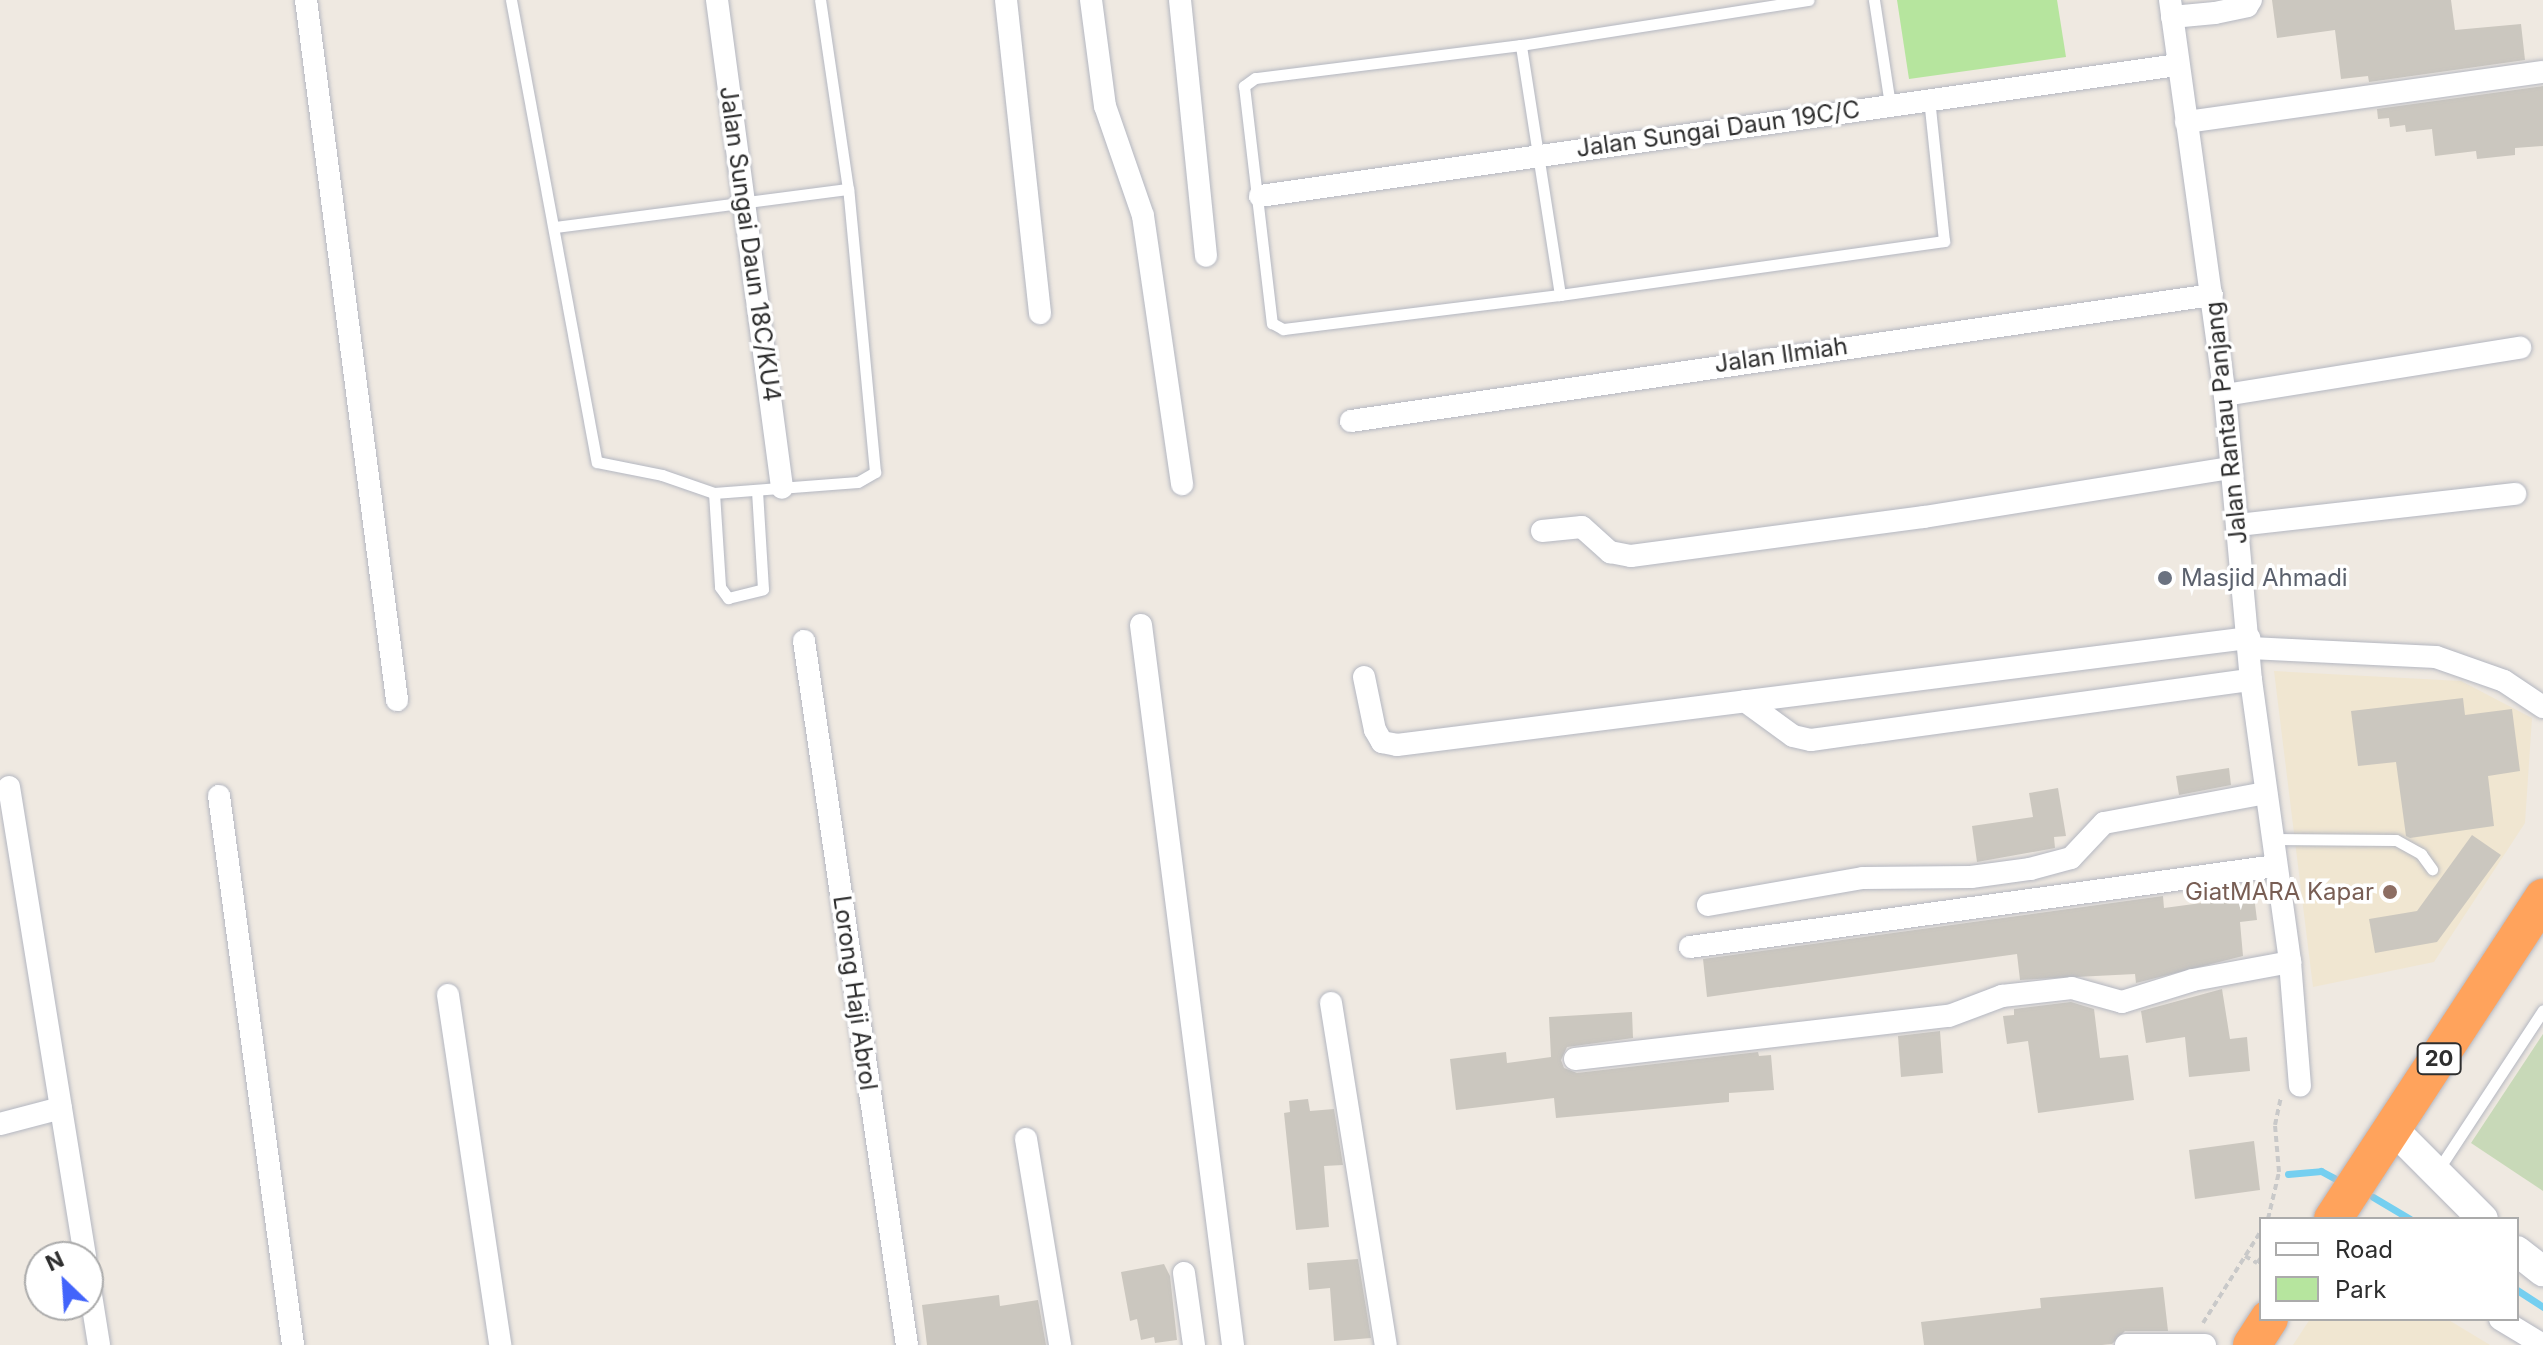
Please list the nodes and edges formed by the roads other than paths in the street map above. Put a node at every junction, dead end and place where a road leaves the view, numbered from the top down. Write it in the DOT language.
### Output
graph roads {
  1 [pos="306,0"];
  2 [pos="511,0"];
  3 [pos="717,0"];
  4 [pos="820,0"];
  5 [pos="1006,0"];
  6 [pos="1091,0"];
  7 [pos="1180,0"];
  8 [pos="1809,0"];
  9 [pos="1874,0"];
  10 [pos="2251,0"];
  11 [pos="2171,8"];
  12 [pos="1521,45"];
  13 [pos="2177,65"];
  14 [pos="2543,72"];
  15 [pos="1929,99"];
  16 [pos="1890,105"];
  17 [pos="2186,122"];
  18 [pos="1537,154"];
  19 [pos="848,189"];
  20 [pos="1260,196"];
  21 [pos="744,202"];
  22 [pos="555,227"];
  23 [pos="1206,256"];
  24 [pos="1560,295"];
  25 [pos="2212,295"];
  26 [pos="1040,313"];
  27 [pos="2520,348"];
  28 [pos="2225,395"];
  29 [pos="1351,421"];
  30 [pos="2229,468"];
  31 [pos="1182,484"];
  32 [pos="782,488"];
  33 [pos="757,490"];
  34 [pos="714,493"];
  35 [pos="2515,494"];
  36 [pos="2238,525"];
  37 [pos="1542,531"];
  38 [pos="1141,625"];
  39 [pos="804,641"];
  40 [pos="2249,643"];
  41 [pos="1364,677"];
  42 [pos="2251,680"];
  43 [pos="397,700"];
  44 [pos="1745,701"];
  45 [pos="2543,707"];
  46 [pos="9,787"];
  47 [pos="2266,793"];
  48 [pos="219,796"];
  49 [pos="2272,839"];
  50 [pos="2275,866"];
  51 [pos="2432,869"];
  52 [pos="2543,898"];
  53 [pos="1708,905"];
  54 [pos="1690,947"];
  55 [pos="2290,962"];
  56 [pos="448,995"];
  57 [pos="1331,1003"];
  58 [pos="2543,1010"];
  59 [pos="1575,1059"];
  60 [pos="2300,1086"];
  61 [pos="61,1108"];
  62 [pos="0,1124"];
  63 [pos="2393,1129"];
  64 [pos="1026,1139"];
  65 [pos="2436,1172"];
  66 [pos="2334,1217"];
  67 [pos="2481,1217"];
  68 [pos="82,1241"];
  69 [pos="2519,1253"];
  70 [pos="2543,1271"];
  71 [pos="1184,1273"];
  72 [pos="95,1321"];
  73 [pos="2268,1321"];
  74 [pos="2503,1321"];
  75 [pos="2536,1343"];
  76 [pos="2198,1344"];
  77 [pos="99,1345"];
  78 [pos="293,1345"];
  79 [pos="500,1345"];
  80 [pos="907,1345"];
  81 [pos="1060,1345"];
  82 [pos="1194,1345"];
  83 [pos="1233,1345"];
  84 [pos="1386,1345"];
  85 [pos="2126,1345"];
  86 [pos="2252,1345"];
  1 -- 43 [label="street"];
  2 -- 22 [label="lane"];
  3 -- 21 [label="street, Jalan Sungai Daun 18C/KU4"];
  4 -- 19 [label="lane"];
  5 -- 26 [label="street"];
  6 -- 31 [label="street"];
  7 -- 23 [label="street"];
  8 -- 12 [label="lane"];
  9 -- 16 [label="lane"];
  10 -- 11 [label="street"];
  11 -- 13 [label="street, Jalan Rantau Panjang"];
  12 -- 18 [label="lane"];
  12 -- 20 [label="lane"];
  13 -- 15 [label="street, Jalan Sungai Daun 19C/C"];
  13 -- 17 [label="street, Jalan Rantau Panjang"];
  14 -- 17 [label="street"];
  15 -- 16 [label="street, Jalan Sungai Daun 19C/C"];
  15 -- 24 [label="lane"];
  16 -- 18 [label="street, Jalan Sungai Daun 19C/C"];
  17 -- 25 [label="street, Jalan Rantau Panjang"];
  18 -- 20 [label="street, Jalan Sungai Daun 19C/C"];
  18 -- 24 [label="lane"];
  19 -- 21 [label="lane"];
  19 -- 32 [label="lane"];
  20 -- 24 [label="lane"];
  21 -- 22 [label="lane"];
  21 -- 32 [label="street, Jalan Sungai Daun 18C/KU4"];
  22 -- 34 [label="lane"];
  25 -- 28 [label="street, Jalan Rantau Panjang"];
  25 -- 29 [label="street, Jalan Ilmiah"];
  27 -- 28 [label="street"];
  28 -- 30 [label="street, Jalan Rantau Panjang"];
  30 -- 36 [label="street, Jalan Rantau Panjang"];
  30 -- 37 [label="street"];
  32 -- 33 [label="lane"];
  33 -- 34 [label="lane"];
  33 -- 34 [label="lane"];
  35 -- 36 [label="street"];
  36 -- 40 [label="street, Jalan Rantau Panjang"];
  38 -- 83 [label="street"];
  39 -- 80 [label="street, Lorong Haji Abrol"];
  40 -- 42 [label="street, Jalan Rantau Panjang"];
  40 -- 44 [label="street"];
  40 -- 45 [label="street"];
  41 -- 44 [label="street"];
  42 -- 44 [label="street"];
  42 -- 47 [label="street, Jalan Rantau Panjang"];
  46 -- 61 [label="street"];
  47 -- 49 [label="street, Jalan Rantau Panjang"];
  47 -- 53 [label="street"];
  48 -- 78 [label="street"];
  49 -- 50 [label="street, Jalan Rantau Panjang"];
  49 -- 51 [label="lane"];
  50 -- 54 [label="street"];
  50 -- 55 [label="street, Jalan Rantau Panjang"];
  52 -- 63 [label="highway, 20"];
  55 -- 59 [label="street"];
  55 -- 60 [label="street, Jalan Rantau Panjang"];
  56 -- 79 [label="street"];
  57 -- 84 [label="street"];
  58 -- 65 [label="lane"];
  61 -- 62 [label="street"];
  61 -- 68 [label="street"];
  63 -- 65 [label="street"];
  63 -- 66 [label="highway, 20"];
  64 -- 81 [label="street"];
  65 -- 67 [label="street"];
  69 -- 70 [label="street"];
  71 -- 82 [label="street"];
  72 -- 77 [label="street"];
  73 -- 86 [label="highway"];
  74 -- 75 [label="street"];
  76 -- 85 [label="street"];
}
